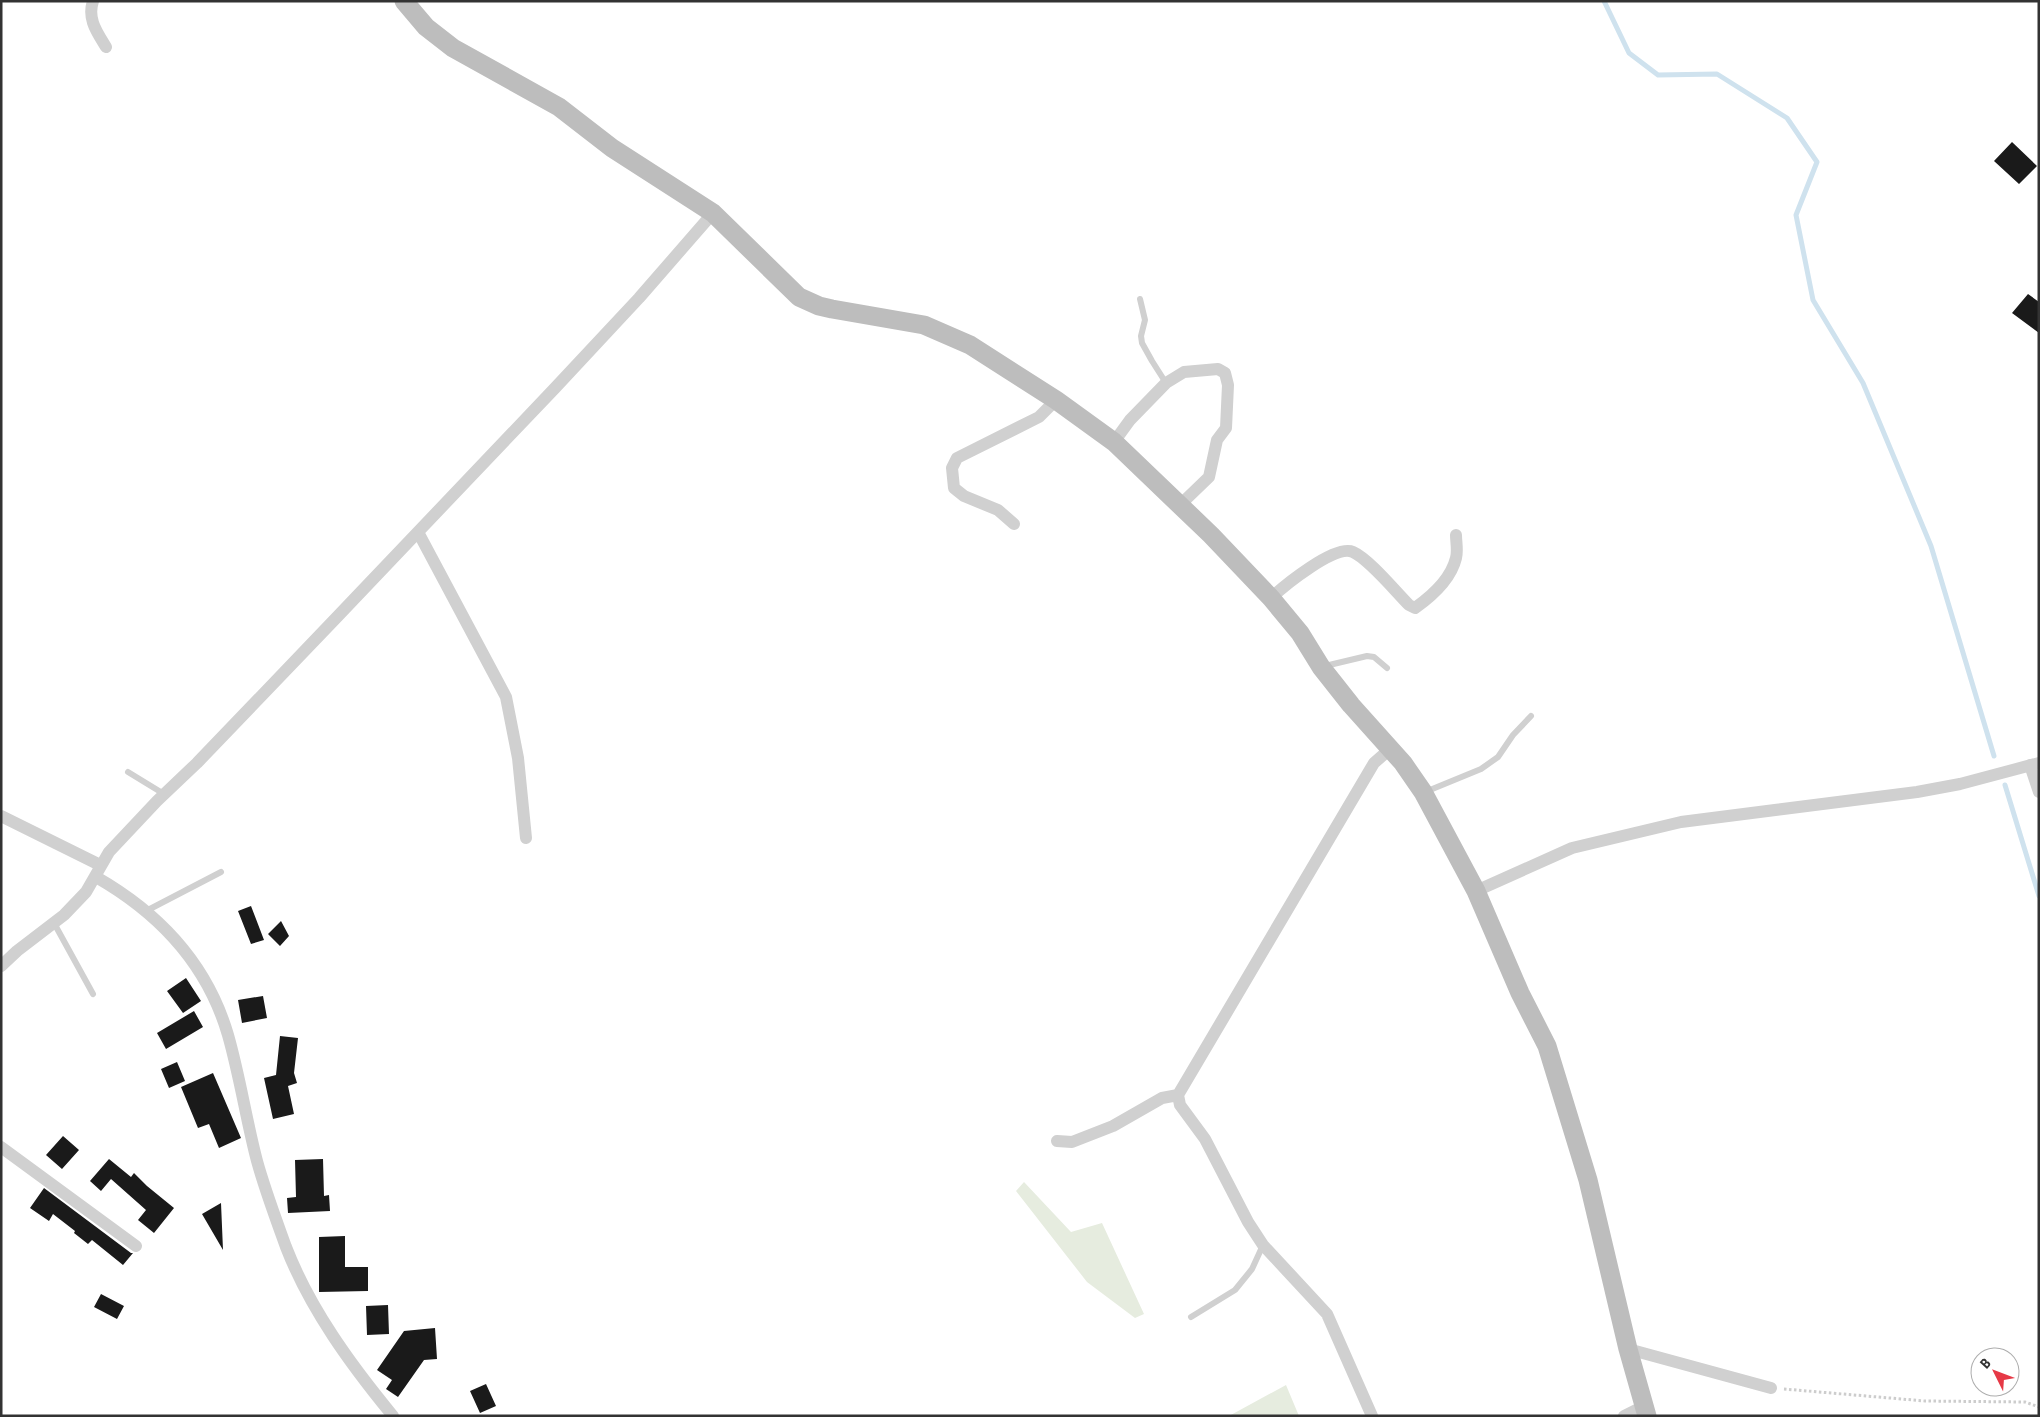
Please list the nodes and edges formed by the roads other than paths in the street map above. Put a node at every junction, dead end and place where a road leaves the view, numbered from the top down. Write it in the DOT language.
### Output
graph roads {
  1 [pos="93,1"];
  2 [pos="404,1"];
  3 [pos="106,48"];
  4 [pos="713,213"];
  5 [pos="1140,300"];
  6 [pos="1166,383"];
  7 [pos="1056,400"];
  8 [pos="1114,442"];
  9 [pos="1180,505"];
  10 [pos="1014,524"];
  11 [pos="418,532"];
  12 [pos="1456,534"];
  13 [pos="1271,598"];
  14 [pos="1321,667"];
  15 [pos="1387,668"];
  16 [pos="1531,716"];
  17 [pos="1390,749"];
  18 [pos="2034,764"];
  19 [pos="128,772"];
  20 [pos="1424,792"];
  21 [pos="2039,792"];
  22 [pos="164,794"];
  23 [pos="1,816"];
  24 [pos="526,838"];
  25 [pos="98,871"];
  26 [pos="221,872"];
  27 [pos="1476,891"];
  28 [pos="146,910"];
  29 [pos="54,923"];
  30 [pos="1,966"];
  31 [pos="93,994"];
  32 [pos="1178,1095"];
  33 [pos="1057,1141"];
  34 [pos="1,1147"];
  35 [pos="1264,1245"];
  36 [pos="136,1246"];
  37 [pos="1191,1316"];
  38 [pos="1628,1349"];
  39 [pos="1771,1388"];
  40 [pos="1646,1411"];
  41 [pos="393,1416"];
  42 [pos="1372,1416"];
  43 [pos="1624,1416"];
  1 -- 3 [label="street"];
  2 -- 4 [label="street"];
  4 -- 7 [label="street"];
  4 -- 11 [label="street"];
  5 -- 6 [label="lane"];
  6 -- 8 [label="street"];
  6 -- 9 [label="street"];
  7 -- 8 [label="street"];
  7 -- 10 [label="street"];
  8 -- 9 [label="street"];
  9 -- 13 [label="street"];
  11 -- 22 [label="street"];
  11 -- 24 [label="street"];
  12 -- 13 [label="street"];
  13 -- 14 [label="street"];
  14 -- 15 [label="lane"];
  14 -- 17 [label="street"];
  16 -- 20 [label="lane"];
  17 -- 20 [label="street"];
  17 -- 32 [label="street"];
  18 -- 21 [label="street"];
  18 -- 27 [label="street"];
  19 -- 22 [label="lane"];
  20 -- 27 [label="street"];
  22 -- 25 [label="street"];
  23 -- 25 [label="street"];
  25 -- 28 [label="street"];
  25 -- 29 [label="street"];
  26 -- 28 [label="lane"];
  27 -- 38 [label="street"];
  28 -- 41 [label="street"];
  29 -- 30 [label="street"];
  29 -- 31 [label="lane"];
  32 -- 33 [label="street"];
  32 -- 35 [label="street"];
  34 -- 36 [label="street"];
  35 -- 37 [label="lane"];
  35 -- 42 [label="street"];
  38 -- 39 [label="street"];
  38 -- 40 [label="street"];
  40 -- 43 [label="street"];
}
